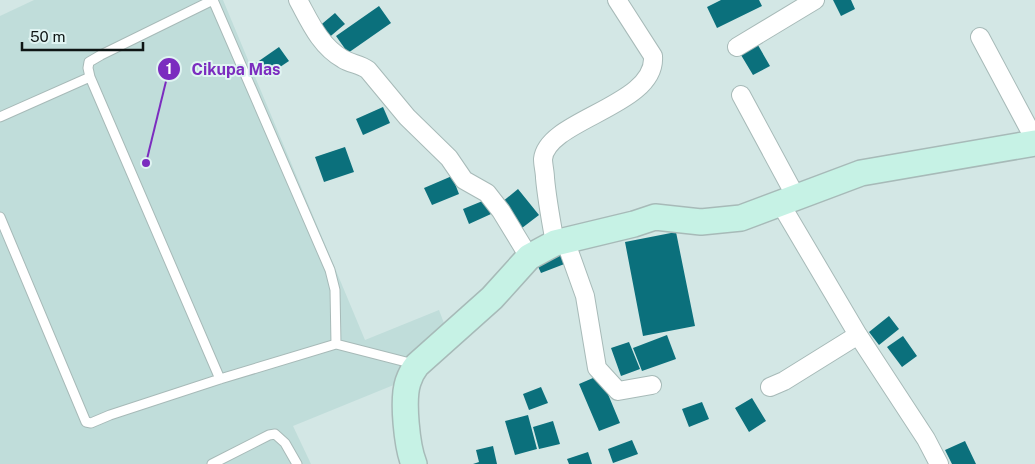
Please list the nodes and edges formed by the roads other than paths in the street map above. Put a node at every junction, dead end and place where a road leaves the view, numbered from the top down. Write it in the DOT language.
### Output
graph roads {
  1 [pos="213,0"];
  2 [pos="298,0"];
  3 [pos="617,0"];
  4 [pos="815,0"];
  5 [pos="980,37"];
  6 [pos="737,47"];
  7 [pos="90,77"];
  8 [pos="741,95"];
  9 [pos="0,117"];
  10 [pos="1035,142"];
  11 [pos="788,200"];
  12 [pos="0,217"];
  13 [pos="560,241"];
  14 [pos="529,257"];
  15 [pos="858,335"];
  16 [pos="336,344"];
  17 [pos="417,365"];
  18 [pos="220,380"];
  19 [pos="652,385"];
  20 [pos="770,387"];
  21 [pos="212,464"];
  22 [pos="297,464"];
  23 [pos="414,464"];
  24 [pos="939,464"];
  1 -- 7 [label="lane"];
  1 -- 16 [label="lane"];
  2 -- 14 [label="street"];
  3 -- 13 [label="street"];
  4 -- 6 [label="street"];
  5 -- 10 [label="street"];
  7 -- 9 [label="lane"];
  7 -- 18 [label="lane"];
  8 -- 11 [label="street"];
  10 -- 11 [label="street"];
  11 -- 13 [label="street"];
  11 -- 15 [label="street"];
  12 -- 18 [label="lane"];
  13 -- 14 [label="street"];
  13 -- 19 [label="street"];
  14 -- 17 [label="street"];
  15 -- 20 [label="street"];
  15 -- 24 [label="street"];
  16 -- 17 [label="lane"];
  16 -- 18 [label="lane"];
  17 -- 23 [label="street"];
  21 -- 22 [label="lane"];
}
